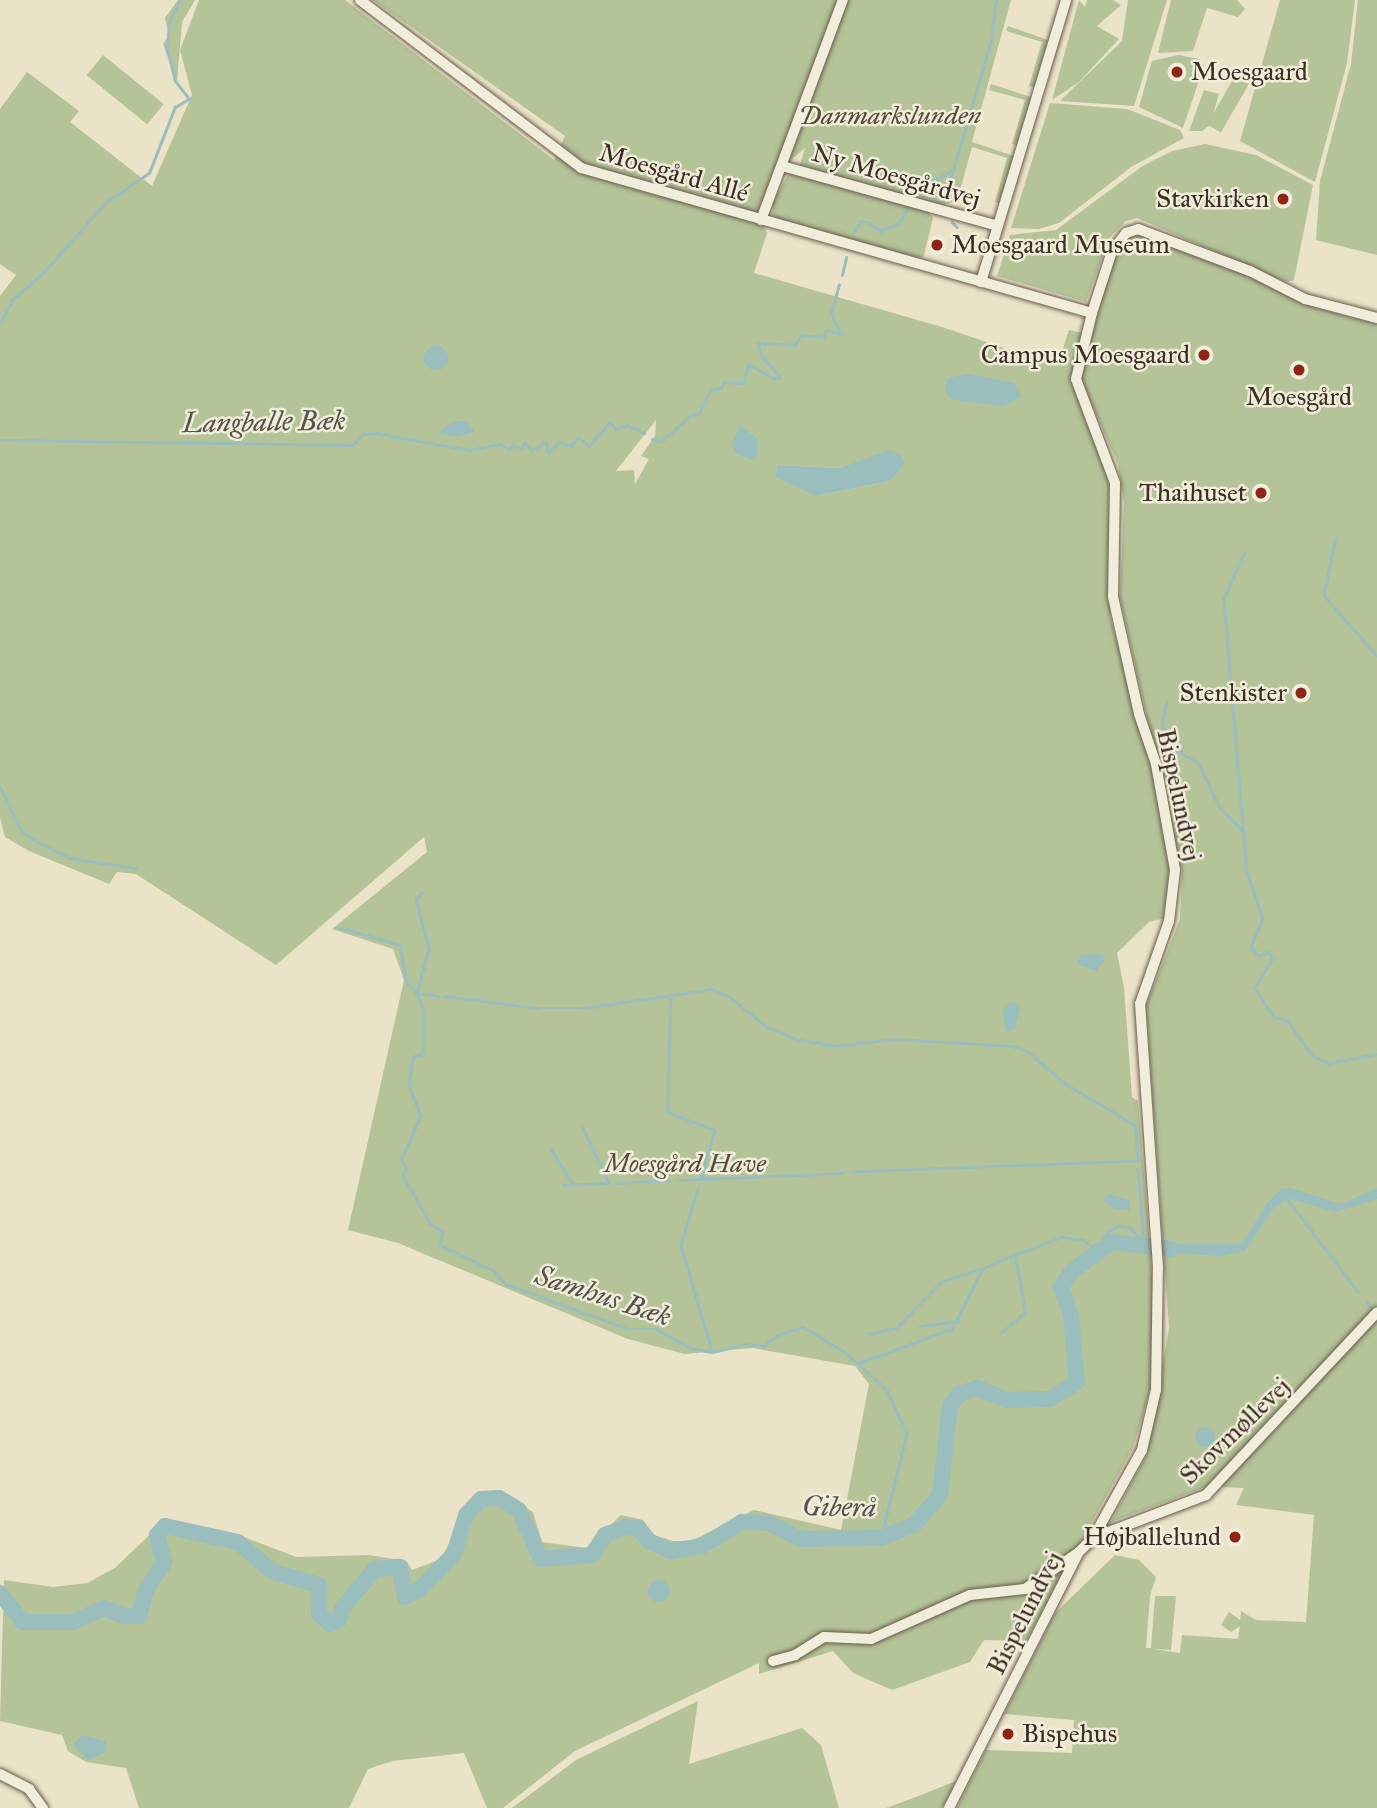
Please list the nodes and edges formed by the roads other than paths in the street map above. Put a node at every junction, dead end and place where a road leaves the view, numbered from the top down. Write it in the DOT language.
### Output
graph roads {
  1 [pos="360,0"];
  2 [pos="843,0"];
  3 [pos="1066,0"];
  4 [pos="782,166"];
  5 [pos="761,220"];
  6 [pos="998,226"];
  7 [pos="981,282"];
  8 [pos="1092,313"];
  9 [pos="1377,318"];
  10 [pos="1377,1312"];
  11 [pos="1093,1538"];
  12 [pos="1079,1552"];
  13 [pos="773,1661"];
  14 [pos="0,1774"];
  15 [pos="43,1808"];
  16 [pos="949,1808"];
  1 -- 5 [label="street, Moesgård Allé"];
  2 -- 4 [label="street, Ny Moesgårdvej"];
  3 -- 6 [label="street"];
  4 -- 5 [label="street, Ny Moesgårdvej"];
  4 -- 6 [label="street, Ny Moesgårdvej"];
  5 -- 7 [label="street, Moesgård Allé"];
  6 -- 7 [label="street"];
  7 -- 8 [label="street, Moesgård Allé"];
  8 -- 9 [label="street, Bispelundvej"];
  8 -- 11 [label="street, Bispelundvej"];
  10 -- 11 [label="street, Skovmøllevej"];
  11 -- 12 [label="street, Bispelundvej"];
  12 -- 13 [label="street"];
  12 -- 16 [label="street, Bispelundvej"];
  14 -- 15 [label="street"];
}
